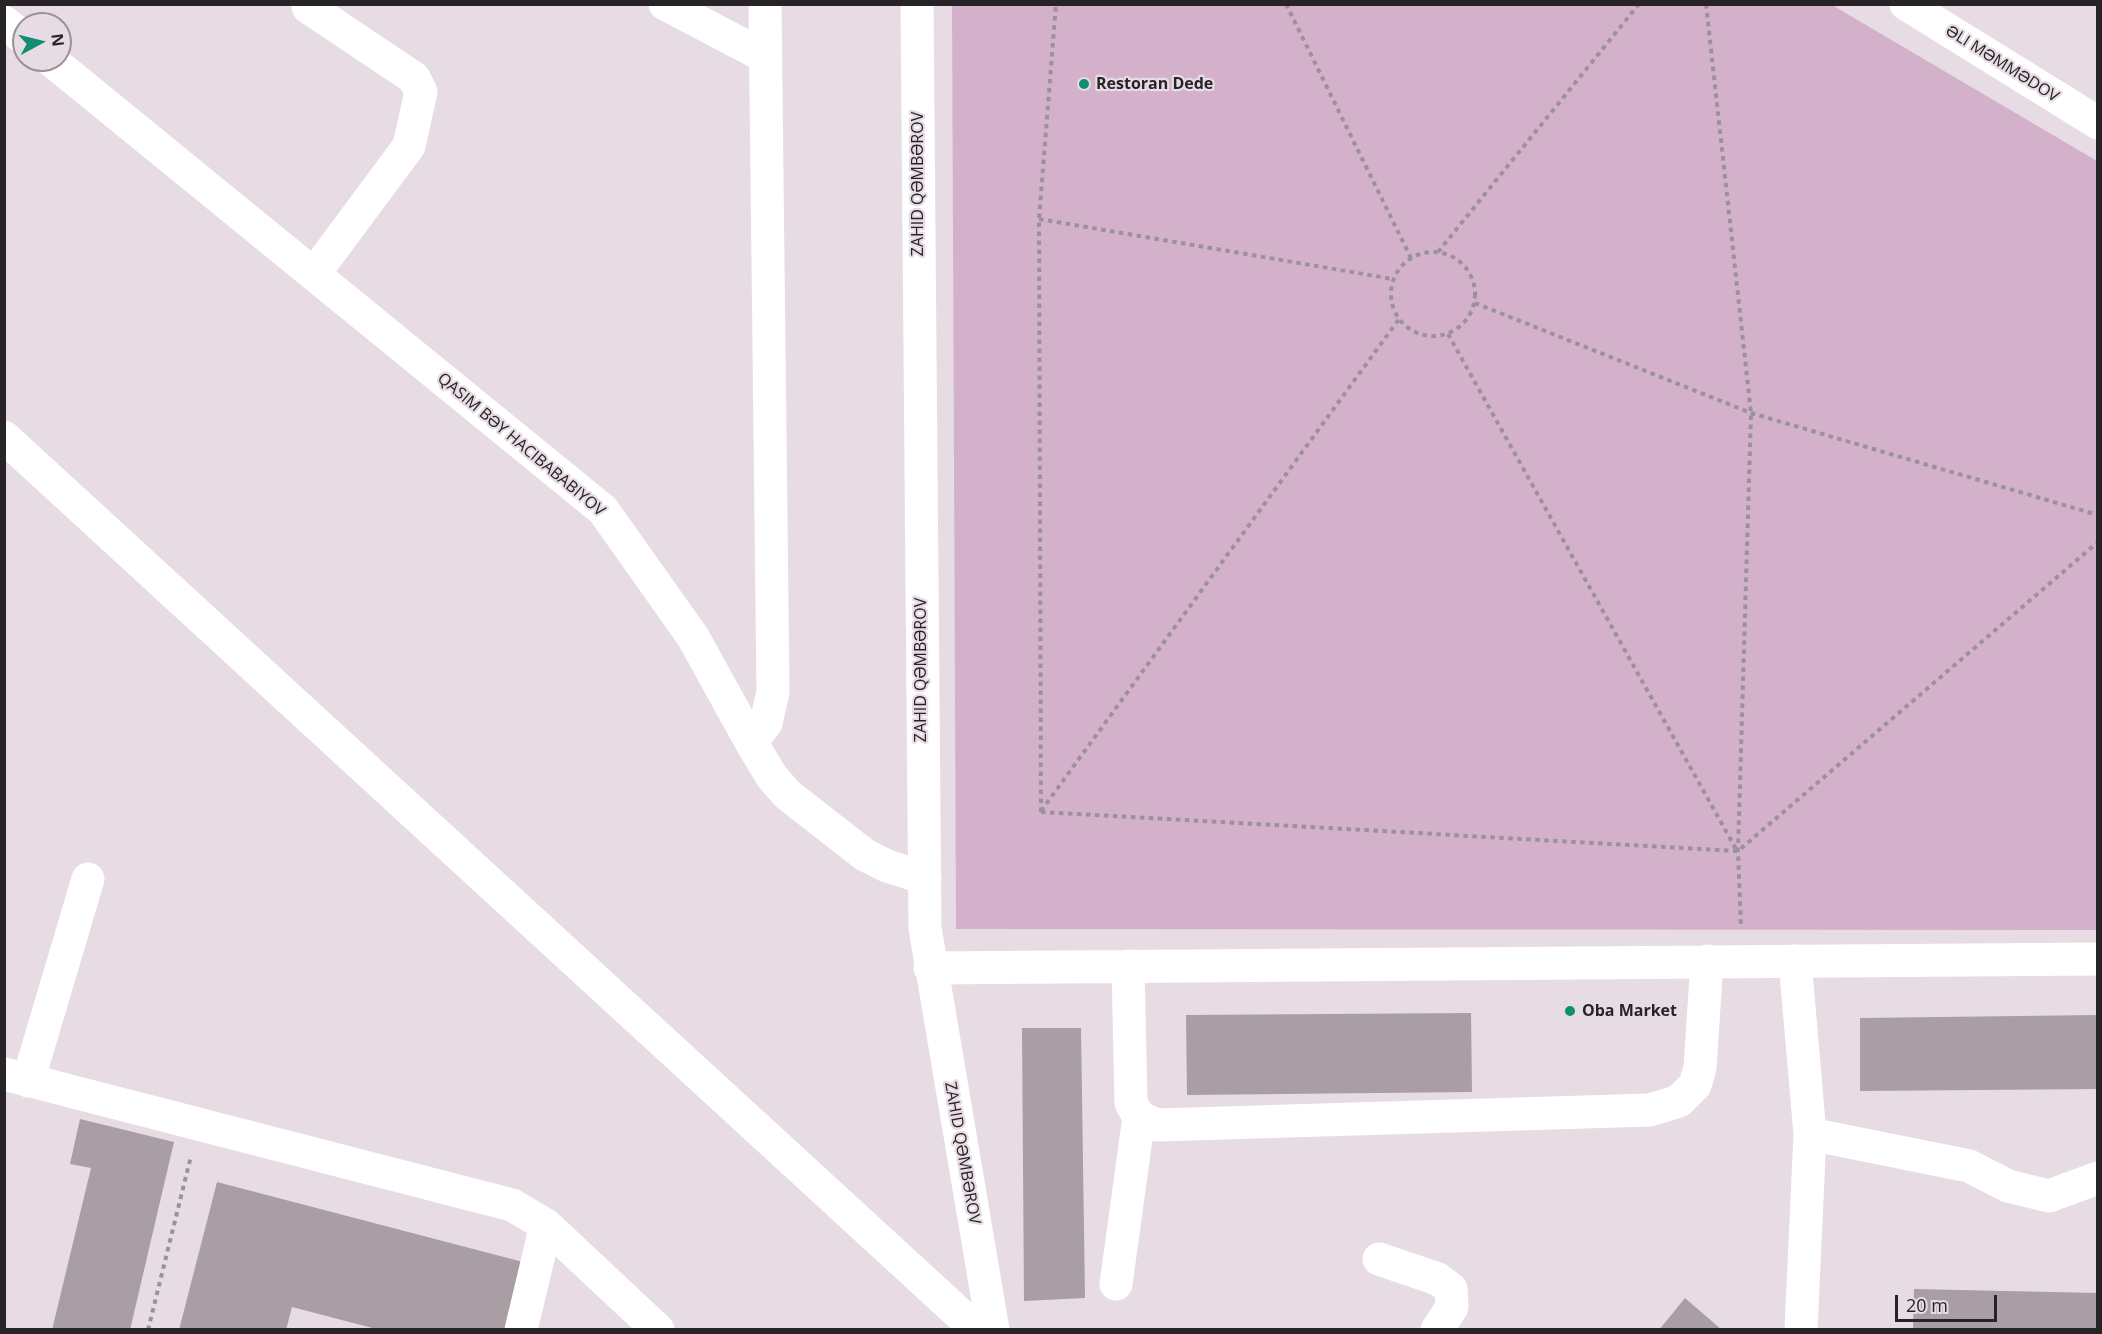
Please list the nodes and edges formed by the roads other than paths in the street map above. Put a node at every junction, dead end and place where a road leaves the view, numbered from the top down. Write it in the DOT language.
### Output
graph roads {
  1 [pos="665,4"];
  2 [pos="765,4"];
  3 [pos="917,4"];
  4 [pos="1906,4"];
  5 [pos="308,7"];
  6 [pos="764,56"];
  7 [pos="66,72"];
  8 [pos="2097,123"];
  9 [pos="314,274"];
  10 [pos="4,437"];
  11 [pos="751,742"];
  12 [pos="925,878"];
  13 [pos="88,879"];
  14 [pos="2097,959"];
  15 [pos="1707,961"];
  16 [pos="1796,961"];
  17 [pos="1128,966"];
  18 [pos="930,968"];
  19 [pos="16,1077"];
  20 [pos="1139,1117"];
  21 [pos="1810,1134"];
  22 [pos="2097,1178"];
  23 [pos="546,1225"];
  24 [pos="1379,1259"];
  25 [pos="1116,1284"];
  26 [pos="521,1329"];
  27 [pos="658,1329"];
  28 [pos="977,1329"];
  29 [pos="993,1329"];
  30 [pos="1437,1329"];
  31 [pos="1801,1329"];
  1 -- 6 [label="street"];
  2 -- 6 [label="street"];
  3 -- 12 [label="street, ZAHID QƏMBƏROV"];
  4 -- 8 [label="street, ƏLI MƏMMƏDOV"];
  5 -- 9 [label="street"];
  6 -- 11 [label="street"];
  7 -- 9 [label="street"];
  9 -- 11 [label="street"];
  10 -- 28 [label="street"];
  11 -- 12 [label="street"];
  12 -- 18 [label="street, ZAHID QƏMBƏROV"];
  13 -- 19 [label="street"];
  14 -- 16 [label="street"];
  15 -- 16 [label="street"];
  15 -- 17 [label="street"];
  15 -- 20 [label="street"];
  16 -- 21 [label="street"];
  17 -- 18 [label="street"];
  17 -- 20 [label="street"];
  18 -- 29 [label="street, ZAHID QƏMBƏROV"];
  19 -- 23 [label="street"];
  20 -- 25 [label="street"];
  21 -- 22 [label="street"];
  21 -- 31 [label="street"];
  23 -- 26 [label="street"];
  23 -- 27 [label="street"];
  24 -- 30 [label="street"];
}
